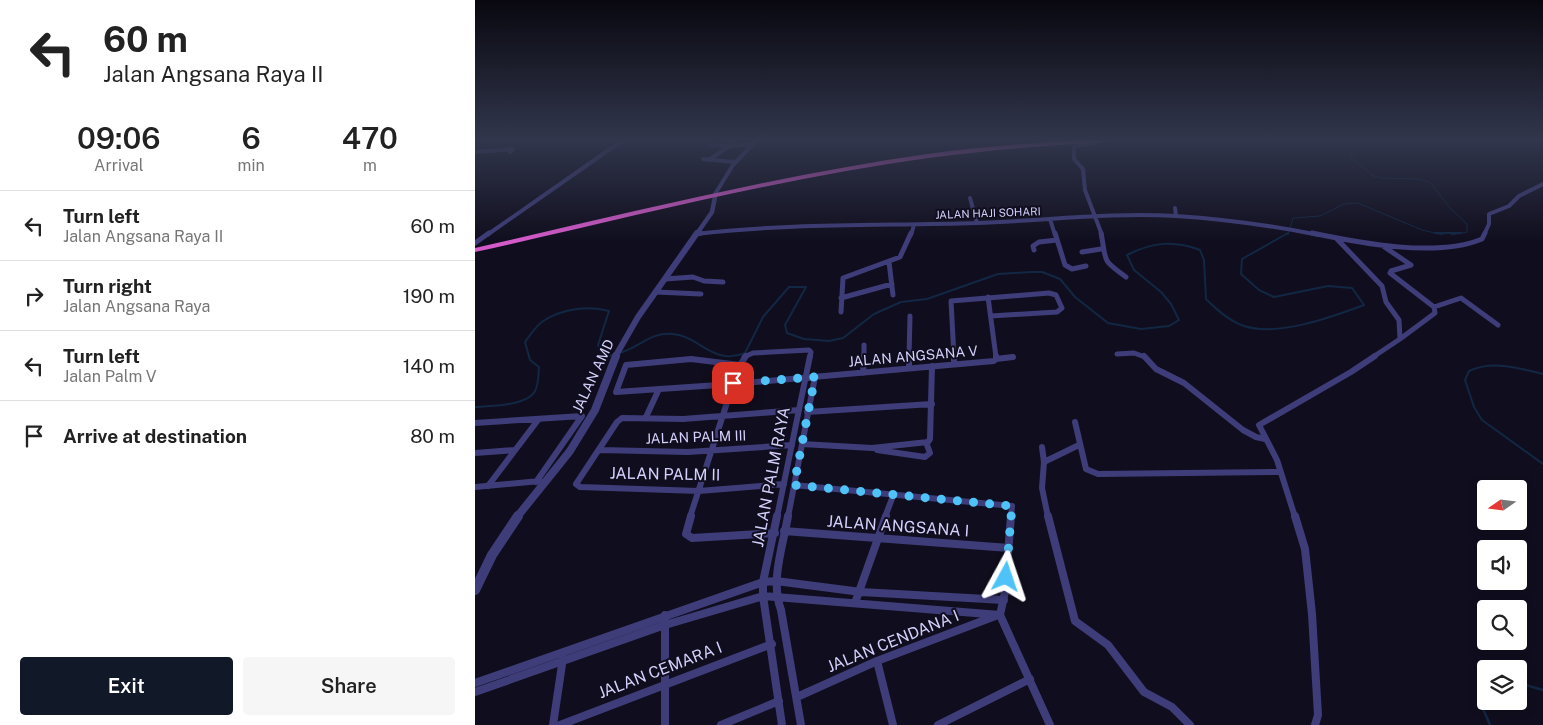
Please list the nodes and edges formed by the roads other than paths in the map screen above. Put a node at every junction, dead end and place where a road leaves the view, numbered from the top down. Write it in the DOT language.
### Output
graph roads {
  1 [pos="574,174"];
  2 [pos="728,174"];
  3 [pos="821,174"];
  4 [pos="827,174"];
  5 [pos="1082,174"];
  6 [pos="1543,184"];
  7 [pos="715,196"];
  8 [pos="970,198"];
  9 [pos="1175,208"];
  10 [pos="1095,216"];
  11 [pos="1176,216"];
  12 [pos="1050,219"];
  13 [pos="977,223"];
  14 [pos="914,225"];
  15 [pos="696,234"];
  16 [pos="1336,238"];
  17 [pos="1057,240"];
  18 [pos="475,243"];
  19 [pos="1382,245"];
  20 [pos="475,248"];
  21 [pos="1101,249"];
  22 [pos="1034,250"];
  23 [pos="1082,252"];
  24 [pos="889,262"];
  25 [pos="1086,266"];
  26 [pos="1126,277"];
  27 [pos="665,279"];
  28 [pos="723,282"];
  29 [pos="892,284"];
  30 [pos="655,292"];
  31 [pos="701,294"];
  32 [pos="893,295"];
  33 [pos="988,297"];
  34 [pos="841,298"];
  35 [pos="1434,307"];
  36 [pos="841,312"];
  37 [pos="910,316"];
  38 [pos="991,316"];
  39 [pos="1498,325"];
  40 [pos="1400,339"];
  41 [pos="864,345"];
  42 [pos="1117,354"];
  43 [pos="1013,357"];
  44 [pos="996,359"];
  45 [pos="955,364"];
  46 [pos="739,366"];
  47 [pos="932,366"];
  48 [pos="909,368"];
  49 [pos="863,373"];
  50 [pos="815,377"];
  51 [pos="806,378"];
  52 [pos="733,383"];
  53 [pos="659,389"];
  54 [pos="932,404"];
  55 [pos="799,410"];
  56 [pos="807,412"];
  57 [pos="724,416"];
  58 [pos="646,417"];
  59 [pos="537,420"];
  60 [pos="1075,422"];
  61 [pos="475,423"];
  62 [pos="1265,439"];
  63 [pos="926,442"];
  64 [pos="802,444"];
  65 [pos="792,445"];
  66 [pos="1079,445"];
  67 [pos="1042,446"];
  68 [pos="872,448"];
  69 [pos="515,450"];
  70 [pos="600,450"];
  71 [pos="713,450"];
  72 [pos="475,453"];
  73 [pos="1044,462"];
  74 [pos="1280,472"];
  75 [pos="540,481"];
  76 [pos="784,484"];
  77 [pos="794,485"];
  78 [pos="488,486"];
  79 [pos="475,487"];
  80 [pos="699,492"];
  81 [pos="893,496"];
  82 [pos="785,531"];
  83 [pos="775,533"];
  84 [pos="876,539"];
  85 [pos="1009,548"];
  86 [pos="776,581"];
  87 [pos="763,582"];
  88 [pos="475,590"];
  89 [pos="861,592"];
  90 [pos="763,596"];
  91 [pos="777,597"];
  92 [pos="1004,600"];
  93 [pos="855,603"];
  94 [pos="1000,615"];
  95 [pos="665,620"];
  96 [pos="772,644"];
  97 [pos="563,656"];
  98 [pos="877,661"];
  99 [pos="1030,679"];
  100 [pos="475,683"];
  101 [pos="663,684"];
  102 [pos="475,692"];
  103 [pos="797,697"];
  104 [pos="779,700"];
  105 [pos="553,725"];
  106 [pos="560,725"];
  107 [pos="665,725"];
  108 [pos="721,725"];
  109 [pos="782,725"];
  110 [pos="801,725"];
  111 [pos="893,725"];
  112 [pos="938,725"];
  113 [pos="1050,725"];
  114 [pos="1190,725"];
  115 [pos="1315,725"];
  1 -- 18 [label="street"];
  2 -- 7 [label="street"];
  3 -- 7 [label="highway"];
  4 -- 7 [label="highway"];
  5 -- 10 [label="street"];
  6 -- 19 [label="street, JALAN HAJI SOHARI"];
  7 -- 15 [label="street, JALAN AMD"];
  7 -- 20 [label="highway"];
  8 -- 13 [label="street"];
  9 -- 11 [label="street"];
  10 -- 11 [label="street, JALAN HAJI SOHARI"];
  10 -- 12 [label="street, JALAN HAJI SOHARI"];
  10 -- 21 [label="street"];
  11 -- 16 [label="street, JALAN HAJI SOHARI"];
  12 -- 13 [label="street, JALAN HAJI SOHARI"];
  12 -- 17 [label="street"];
  13 -- 14 [label="street, JALAN HAJI SOHARI"];
  14 -- 15 [label="street, JALAN HAJI SOHARI"];
  14 -- 24 [label="street"];
  15 -- 27 [label="street, JALAN AMD"];
  16 -- 19 [label="street, JALAN HAJI SOHARI"];
  16 -- 40 [label="street"];
  17 -- 22 [label="street"];
  17 -- 25 [label="street"];
  19 -- 35 [label="street"];
  21 -- 23 [label="street"];
  21 -- 26 [label="street"];
  24 -- 29 [label="street"];
  24 -- 34 [label="street"];
  27 -- 28 [label="street"];
  27 -- 30 [label="street, JALAN AMD"];
  29 -- 32 [label="street"];
  29 -- 34 [label="street"];
  30 -- 31 [label="street"];
  30 -- 75 [label="street, JALAN AMD"];
  33 -- 38 [label="street"];
  33 -- 38 [label="street"];
  33 -- 45 [label="street"];
  34 -- 36 [label="street"];
  35 -- 39 [label="street"];
  35 -- 40 [label="street"];
  37 -- 48 [label="street"];
  38 -- 44 [label="street"];
  40 -- 62 [label="street"];
  41 -- 49 [label="street"];
  42 -- 62 [label="street"];
  43 -- 44 [label="street, JALAN ANGSANA V"];
  44 -- 45 [label="street, JALAN ANGSANA V"];
  45 -- 47 [label="street, JALAN ANGSANA V"];
  46 -- 51 [label="street, JALAN PALM RAYA"];
  46 -- 52 [label="street"];
  46 -- 53 [label="street, JALAN ANGSANA V"];
  47 -- 48 [label="street, JALAN ANGSANA V"];
  47 -- 54 [label="street"];
  48 -- 49 [label="street, JALAN ANGSANA V"];
  49 -- 50 [label="street, JALAN ANGSANA V"];
  50 -- 51 [label="street, JALAN ANGSANA V"];
  50 -- 56 [label="street"];
  51 -- 52 [label="street, JALAN ANGSANA V"];
  51 -- 55 [label="street, JALAN PALM RAYA"];
  52 -- 53 [label="street, JALAN ANGSANA V"];
  52 -- 57 [label="street"];
  53 -- 58 [label="street"];
  54 -- 56 [label="street"];
  54 -- 63 [label="street"];
  55 -- 57 [label="street"];
  55 -- 65 [label="street, JALAN PALM RAYA"];
  56 -- 64 [label="street"];
  57 -- 58 [label="street"];
  57 -- 71 [label="street"];
  58 -- 70 [label="street"];
  59 -- 61 [label="street"];
  59 -- 69 [label="street"];
  59 -- 75 [label="street"];
  60 -- 66 [label="street"];
  62 -- 74 [label="street"];
  63 -- 68 [label="street"];
  63 -- 68 [label="street"];
  64 -- 68 [label="street"];
  64 -- 77 [label="street"];
  65 -- 71 [label="street, JALAN PALM III"];
  65 -- 76 [label="street, JALAN PALM RAYA"];
  66 -- 73 [label="street"];
  66 -- 74 [label="street"];
  67 -- 73 [label="street"];
  69 -- 72 [label="street"];
  69 -- 78 [label="street"];
  70 -- 71 [label="street, JALAN PALM III"];
  70 -- 80 [label="street, JALAN PALM II"];
  71 -- 80 [label="street"];
  73 -- 114 [label="street"];
  74 -- 115 [label="street"];
  75 -- 78 [label="street"];
  75 -- 88 [label="street, JALAN AMD"];
  76 -- 80 [label="street, JALAN PALM II"];
  76 -- 83 [label="street, JALAN PALM RAYA"];
  77 -- 81 [label="street"];
  77 -- 82 [label="street"];
  78 -- 79 [label="street"];
  80 -- 83 [label="street"];
  81 -- 84 [label="street"];
  81 -- 85 [label="street"];
  82 -- 84 [label="street, JALAN ANGSANA I"];
  82 -- 86 [label="street"];
  83 -- 87 [label="street, JALAN PALM RAYA"];
  84 -- 85 [label="street, JALAN ANGSANA I"];
  84 -- 89 [label="street"];
  85 -- 92 [label="street"];
  86 -- 87 [label="street"];
  86 -- 89 [label="street"];
  86 -- 91 [label="street"];
  87 -- 90 [label="street, JALAN PALM RAYA"];
  87 -- 95 [label="street"];
  89 -- 92 [label="street"];
  89 -- 93 [label="street"];
  90 -- 91 [label="street"];
  90 -- 95 [label="street"];
  90 -- 96 [label="street, JALAN PALM RAYA"];
  91 -- 93 [label="street"];
  91 -- 103 [label="street"];
  92 -- 94 [label="street"];
  93 -- 94 [label="street"];
  94 -- 98 [label="street, JALAN CENDANA I"];
  94 -- 99 [label="street"];
  95 -- 97 [label="street"];
  95 -- 101 [label="street"];
  96 -- 101 [label="street, JALAN CEMARA I"];
  96 -- 104 [label="street, JALAN PALM RAYA"];
  97 -- 100 [label="street"];
  97 -- 102 [label="street"];
  97 -- 105 [label="street"];
  98 -- 103 [label="street, JALAN CENDANA I"];
  98 -- 111 [label="street"];
  99 -- 112 [label="street"];
  99 -- 113 [label="street"];
  101 -- 106 [label="street, JALAN CEMARA I"];
  101 -- 107 [label="street"];
  103 -- 110 [label="street"];
  104 -- 108 [label="street"];
  104 -- 109 [label="street, JALAN PALM RAYA"];
}
